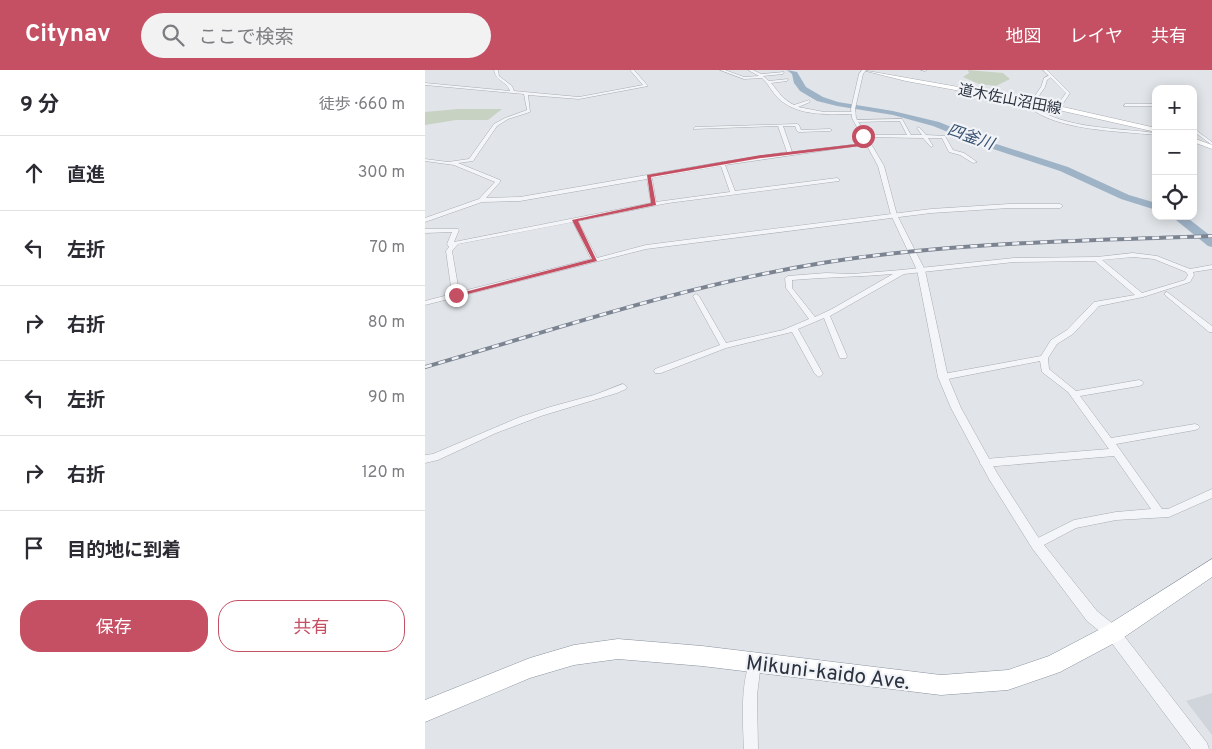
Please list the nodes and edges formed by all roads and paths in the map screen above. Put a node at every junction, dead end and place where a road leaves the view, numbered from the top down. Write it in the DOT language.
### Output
graph roads {
  1 [pos="496,70"];
  2 [pos="633,70"];
  3 [pos="722,70"];
  4 [pos="753,70"];
  5 [pos="864,70"];
  6 [pos="1044,70"];
  7 [pos="783,73"];
  8 [pos="761,76"];
  9 [pos="1051,76"];
  10 [pos="787,80"];
  11 [pos="768,82"];
  12 [pos="425,84"];
  13 [pos="512,91"];
  14 [pos="526,94"];
  15 [pos="793,100"];
  16 [pos="809,101"];
  17 [pos="785,102"];
  18 [pos="1032,102"];
  19 [pos="1125,105"];
  20 [pos="1152,105"];
  21 [pos="794,107"];
  22 [pos="812,107"];
  23 [pos="1058,107"];
  24 [pos="807,110"];
  25 [pos="854,112"];
  26 [pos="726,120"];
  27 [pos="871,120"];
  28 [pos="886,120"];
  29 [pos="780,125"];
  30 [pos="726,127"];
  31 [pos="695,128"];
  32 [pos="919,128"];
  33 [pos="1152,129"];
  34 [pos="830,130"];
  35 [pos="1152,133"];
  36 [pos="1197,133"];
  37 [pos="879,137"];
  38 [pos="925,137"];
  39 [pos="895,138"];
  40 [pos="910,138"];
  41 [pos="865,140"];
  42 [pos="1197,141"];
  43 [pos="1212,145"];
  44 [pos="931,146"];
  45 [pos="790,153"];
  46 [pos="425,160"];
  47 [pos="975,162"];
  48 [pos="449,163"];
  49 [pos="722,163"];
  50 [pos="649,176"];
  51 [pos="837,180"];
  52 [pos="733,193"];
  53 [pos="481,200"];
  54 [pos="654,204"];
  55 [pos="1060,206"];
  56 [pos="894,215"];
  57 [pos="426,218"];
  58 [pos="575,220"];
  59 [pos="425,230"];
  60 [pos="452,246"];
  61 [pos="1097,259"];
  62 [pos="595,260"];
  63 [pos="1212,267"];
  64 [pos="921,270"];
  65 [pos="1189,271"];
  66 [pos="902,272"];
  67 [pos="1167,294"];
  68 [pos="456,295"];
  69 [pos="696,296"];
  70 [pos="1141,296"];
  71 [pos="425,303"];
  72 [pos="826,315"];
  73 [pos="814,320"];
  74 [pos="794,329"];
  75 [pos="1212,330"];
  76 [pos="723,346"];
  77 [pos="843,356"];
  78 [pos="1044,358"];
  79 [pos="658,371"];
  80 [pos="819,374"];
  81 [pos="943,377"];
  82 [pos="1139,383"];
  83 [pos="623,387"];
  84 [pos="1074,394"];
  85 [pos="1195,427"];
  86 [pos="1109,442"];
  87 [pos="1116,452"];
  88 [pos="425,459"];
  89 [pos="985,462"];
  90 [pos="1212,493"];
  91 [pos="1159,513"];
  92 [pos="1036,544"];
  93 [pos="1212,567"];
  94 [pos="1113,633"];
  95 [pos="755,664"];
  96 [pos="425,711"];
  97 [pos="751,749"];
  98 [pos="1201,749"];
  1 -- 13 [label="street"];
  2 -- 14 [label="street"];
  3 -- 8 [label="street"];
  4 -- 8 [label="street"];
  5 -- 18 [label="main road, 道木佐山沼田線"];
  5 -- 25 [label="street"];
  6 -- 9 [label="street"];
  7 -- 8 [label="street"];
  8 -- 11 [label="street"];
  9 -- 18 [label="street"];
  9 -- 23 [label="street"];
  10 -- 11 [label="street"];
  11 -- 17 [label="street"];
  12 -- 13 [label="street"];
  13 -- 14 [label="street"];
  14 -- 48 [label="street"];
  15 -- 17 [label="street"];
  16 -- 21 [label="street"];
  17 -- 21 [label="street"];
  18 -- 23 [label="main road, 道木佐山沼田線"];
  18 -- 35 [label="street"];
  19 -- 20 [label="street"];
  21 -- 24 [label="street"];
  22 -- 24 [label="street"];
  23 -- 33 [label="main road, 道木佐山沼田線"];
  24 -- 25 [label="street"];
  25 -- 27 [label="street"];
  25 -- 41 [label="street"];
  26 -- 30 [label="street"];
  27 -- 28 [label="street"];
  27 -- 37 [label="street"];
  28 -- 39 [label="street"];
  28 -- 40 [label="street"];
  29 -- 30 [label="street"];
  29 -- 34 [label="street"];
  29 -- 45 [label="street"];
  30 -- 31 [label="street"];
  32 -- 38 [label="street"];
  36 -- 43 [label="street"];
  37 -- 39 [label="street"];
  37 -- 41 [label="street"];
  38 -- 40 [label="street"];
  38 -- 44 [label="street"];
  38 -- 47 [label="street"];
  39 -- 40 [label="street"];
  41 -- 45 [label="street"];
  41 -- 56 [label="street"];
  42 -- 43 [label="main road"];
  45 -- 49 [label="street"];
  46 -- 48 [label="street"];
  48 -- 53 [label="street"];
  49 -- 50 [label="street"];
  49 -- 52 [label="street"];
  50 -- 53 [label="street"];
  50 -- 54 [label="street"];
  51 -- 52 [label="street"];
  52 -- 54 [label="street"];
  53 -- 57 [label="street"];
  54 -- 58 [label="street"];
  55 -- 56 [label="street"];
  56 -- 62 [label="street"];
  56 -- 64 [label="street"];
  58 -- 60 [label="street"];
  58 -- 62 [label="street"];
  59 -- 60 [label="street"];
  60 -- 68 [label="street"];
  61 -- 64 [label="street"];
  61 -- 65 [label="street"];
  61 -- 70 [label="street"];
  62 -- 68 [label="street"];
  63 -- 65 [label="street"];
  64 -- 66 [label="street"];
  64 -- 81 [label="street"];
  65 -- 70 [label="street"];
  66 -- 72 [label="street"];
  66 -- 73 [label="street"];
  67 -- 75 [label="street"];
  68 -- 71 [label="street"];
  69 -- 76 [label="street"];
  70 -- 78 [label="street"];
  72 -- 73 [label="street"];
  72 -- 77 [label="street"];
  73 -- 74 [label="street"];
  74 -- 76 [label="street"];
  74 -- 80 [label="street"];
  76 -- 79 [label="street"];
  78 -- 81 [label="street"];
  78 -- 84 [label="street"];
  81 -- 89 [label="street"];
  82 -- 84 [label="street"];
  83 -- 88 [label="street"];
  84 -- 86 [label="street"];
  85 -- 86 [label="street"];
  86 -- 87 [label="street"];
  87 -- 89 [label="street"];
  87 -- 91 [label="street"];
  89 -- 92 [label="street"];
  90 -- 91 [label="street"];
  91 -- 92 [label="street"];
  92 -- 94 [label="street"];
  93 -- 94 [label="highway, Mikuni-kaido Ave."];
  94 -- 95 [label="highway, Mikuni-kaido Ave."];
  94 -- 98 [label="street"];
  95 -- 96 [label="highway, Mikuni-kaido Ave."];
  95 -- 97 [label="street"];
}
